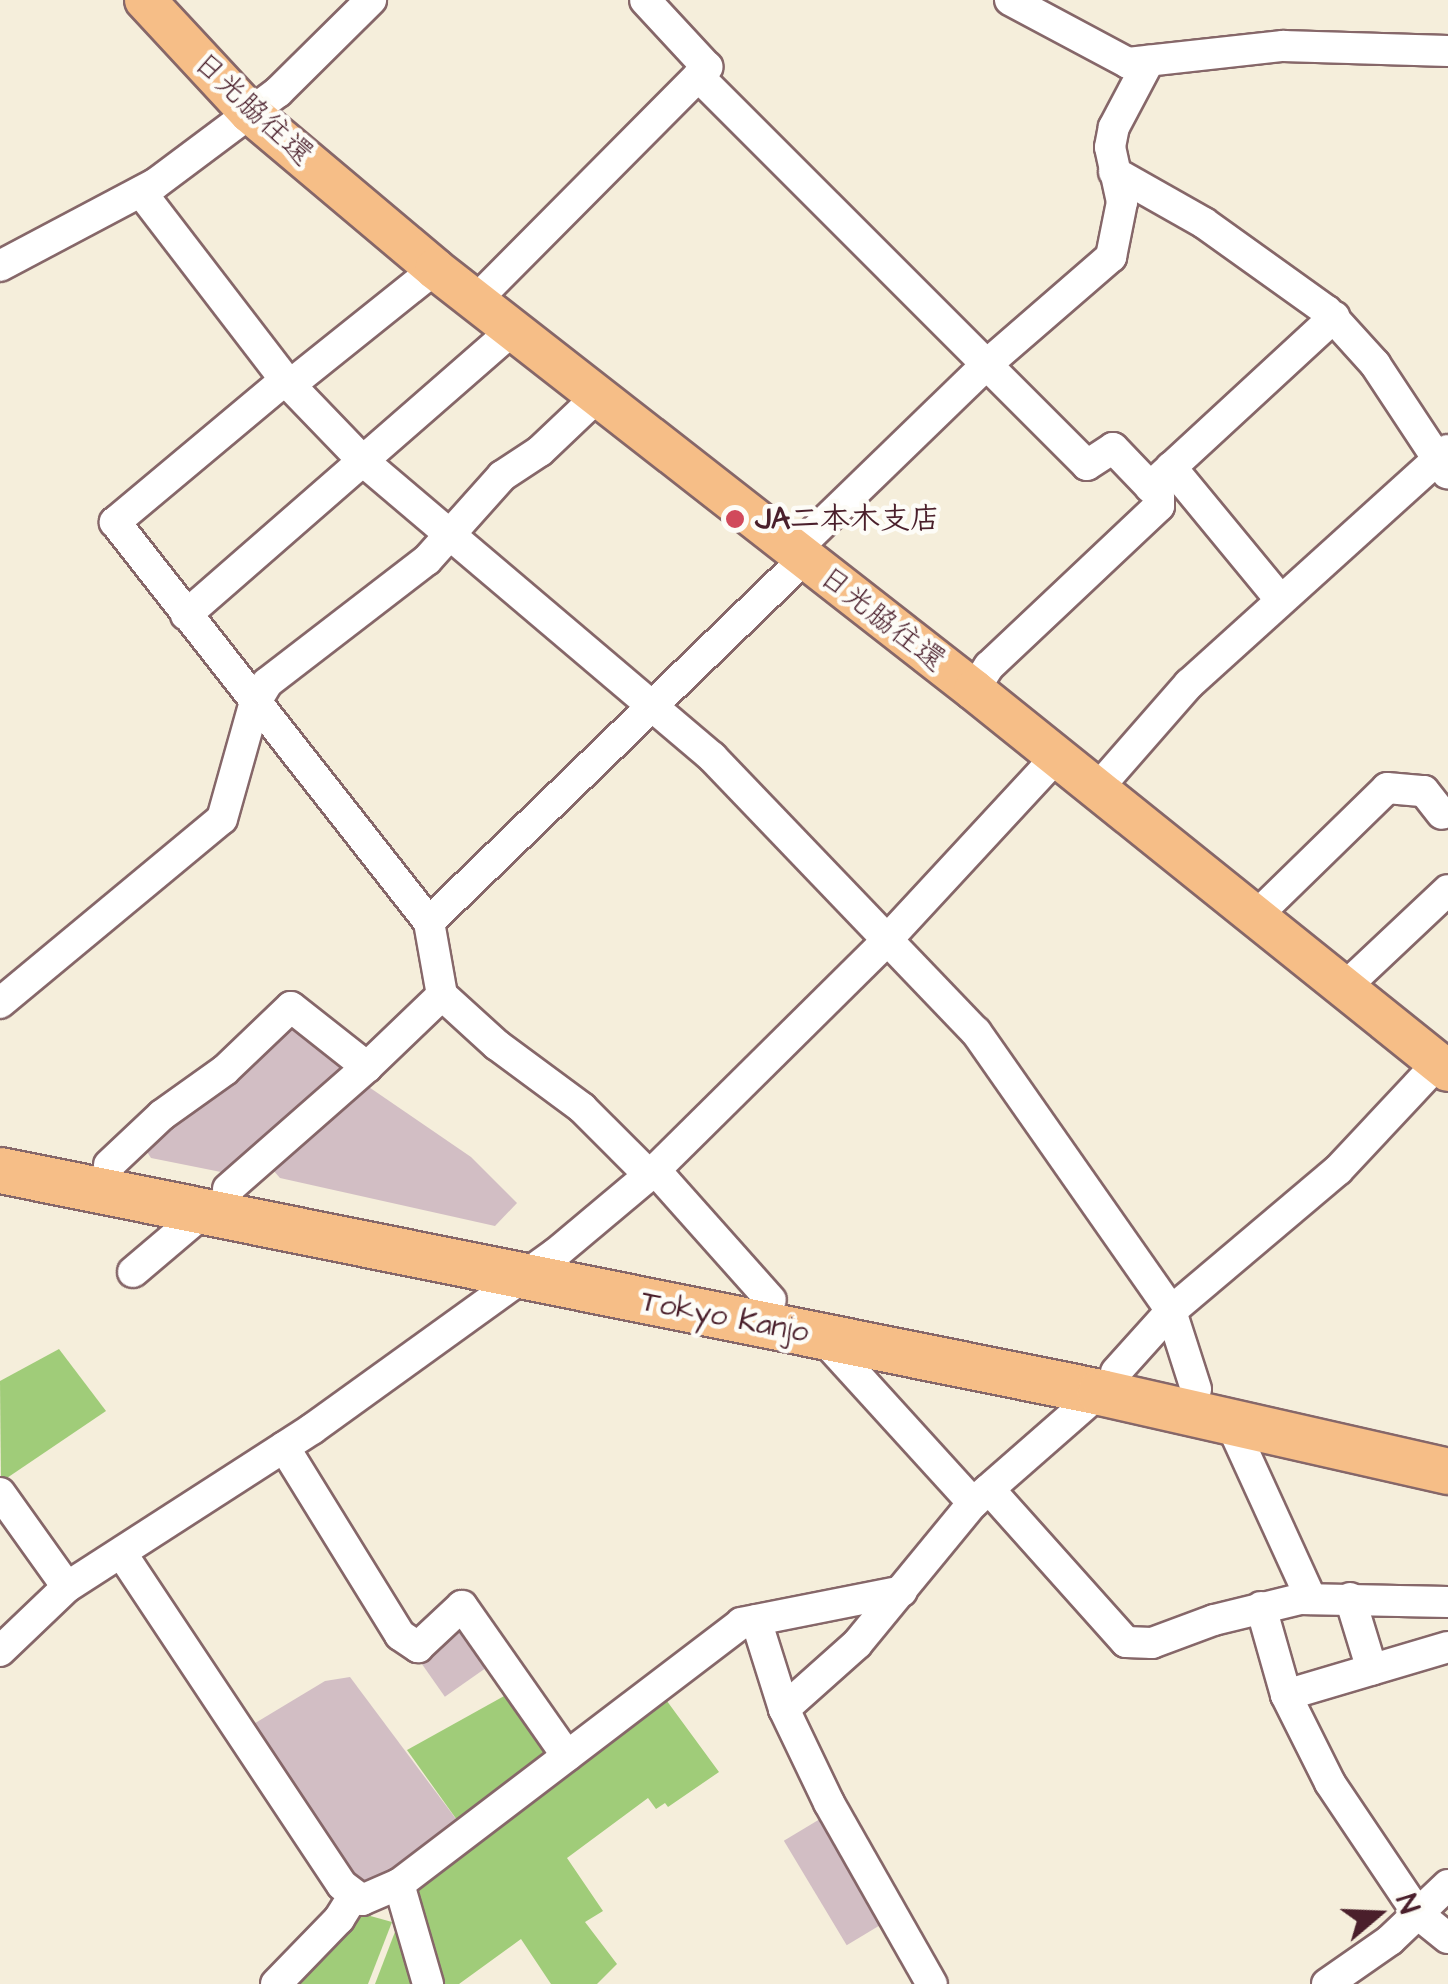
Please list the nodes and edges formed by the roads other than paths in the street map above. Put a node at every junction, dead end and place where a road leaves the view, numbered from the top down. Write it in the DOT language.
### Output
graph roads {
  1 [pos="145,0"];
  2 [pos="645,0"];
  3 [pos="1010,0"];
  4 [pos="359,5"];
  5 [pos="1448,51"];
  6 [pos="1149,61"];
  7 [pos="698,76"];
  8 [pos="250,113"];
  9 [pos="1114,172"];
  10 [pos="141,192"];
  11 [pos="0,266"];
  12 [pos="435,269"];
  13 [pos="474,301"];
  14 [pos="1334,317"];
  15 [pos="512,331"];
  16 [pos="984,366"];
  17 [pos="288,382"];
  18 [pos="597,396"];
  19 [pos="363,461"];
  20 [pos="1445,461"];
  21 [pos="1161,476"];
  22 [pos="450,534"];
  23 [pos="799,554"];
  24 [pos="1280,599"];
  25 [pos="186,616"];
  26 [pos="974,690"];
  27 [pos="652,704"];
  28 [pos="254,705"];
  29 [pos="1057,756"];
  30 [pos="1097,790"];
  31 [pos="1442,814"];
  32 [pos="1448,890"];
  33 [pos="1256,916"];
  34 [pos="428,922"];
  35 [pos="885,942"];
  36 [pos="1345,987"];
  37 [pos="442,995"];
  38 [pos="0,1003"];
  39 [pos="367,1067"];
  40 [pos="1443,1067"];
  41 [pos="0,1145"];
  42 [pos="109,1165"];
  43 [pos="0,1170"];
  44 [pos="652,1173"];
  45 [pos="216,1200"];
  46 [pos="536,1266"];
  47 [pos="133,1272"];
  48 [pos="771,1300"];
  49 [pos="1171,1311"];
  50 [pos="820,1336"];
  51 [pos="1108,1382"];
  52 [pos="1196,1389"];
  53 [pos="1231,1424"];
  54 [pos="1448,1441"];
  55 [pos="284,1447"];
  56 [pos="1448,1471"];
  57 [pos="0,1492"];
  58 [pos="981,1496"];
  59 [pos="122,1554"];
  60 [pos="67,1587"];
  61 [pos="902,1591"];
  62 [pos="1350,1598"];
  63 [pos="1312,1599"];
  64 [pos="1448,1602"];
  65 [pos="1261,1607"];
  66 [pos="756,1620"];
  67 [pos="1448,1647"];
  68 [pos="0,1652"];
  69 [pos="1372,1670"];
  70 [pos="1286,1695"];
  71 [pos="784,1710"];
  72 [pos="567,1756"];
  73 [pos="399,1884"];
  74 [pos="1448,1885"];
  75 [pos="353,1897"];
  76 [pos="1418,1914"];
  77 [pos="1448,1938"];
  78 [pos="276,1984"];
  79 [pos="428,1984"];
  80 [pos="932,1984"];
  81 [pos="1327,1984"];
  1 -- 8 [label="main road, 日光脇往還"];
  2 -- 7 [label="street"];
  3 -- 6 [label="street"];
  4 -- 8 [label="street"];
  5 -- 6 [label="street"];
  6 -- 9 [label="street"];
  7 -- 13 [label="street"];
  7 -- 16 [label="street"];
  8 -- 10 [label="street"];
  8 -- 12 [label="main road, 日光脇往還"];
  9 -- 14 [label="street"];
  9 -- 16 [label="street"];
  10 -- 11 [label="street"];
  10 -- 17 [label="street"];
  12 -- 13 [label="main road, 日光脇往還"];
  12 -- 17 [label="street"];
  13 -- 15 [label="main road, 日光脇往還"];
  14 -- 20 [label="street"];
  14 -- 21 [label="street"];
  15 -- 18 [label="main road, 日光脇往還"];
  15 -- 19 [label="street"];
  16 -- 21 [label="street"];
  16 -- 23 [label="street"];
  17 -- 19 [label="street"];
  17 -- 25 [label="street"];
  18 -- 22 [label="street"];
  18 -- 23 [label="main road, 日光脇往還"];
  19 -- 22 [label="street"];
  19 -- 25 [label="street"];
  20 -- 24 [label="street"];
  21 -- 24 [label="street"];
  21 -- 26 [label="street"];
  22 -- 27 [label="street"];
  22 -- 28 [label="street"];
  23 -- 26 [label="main road, 日光脇往還"];
  23 -- 27 [label="street"];
  24 -- 30 [label="street"];
  25 -- 28 [label="street"];
  26 -- 29 [label="main road, 日光脇往還"];
  27 -- 34 [label="street"];
  27 -- 35 [label="street"];
  28 -- 34 [label="street"];
  28 -- 38 [label="street"];
  29 -- 30 [label="main road, 日光脇往還"];
  29 -- 35 [label="street"];
  30 -- 33 [label="main road, 日光脇往還"];
  31 -- 33 [label="street"];
  32 -- 36 [label="street"];
  33 -- 36 [label="main road, 日光脇往還"];
  34 -- 37 [label="street"];
  35 -- 44 [label="street"];
  35 -- 49 [label="street"];
  36 -- 40 [label="main road, 日光脇往還"];
  37 -- 39 [label="street"];
  37 -- 44 [label="street"];
  39 -- 42 [label="street"];
  39 -- 45 [label="street"];
  40 -- 49 [label="street"];
  41 -- 42 [label="highway, Tokyo Kanjo"];
  42 -- 45 [label="highway, Tokyo Kanjo"];
  43 -- 45 [label="highway, Tokyo Kanjo"];
  44 -- 46 [label="street"];
  44 -- 48 [label="street"];
  45 -- 46 [label="highway, Tokyo Kanjo"];
  45 -- 47 [label="street"];
  46 -- 48 [label="highway, Tokyo Kanjo"];
  46 -- 50 [label="highway, Tokyo Kanjo"];
  46 -- 55 [label="street"];
  48 -- 51 [label="highway, Tokyo Kanjo"];
  49 -- 51 [label="street"];
  49 -- 52 [label="street"];
  50 -- 51 [label="highway, Tokyo Kanjo"];
  50 -- 58 [label="street"];
  51 -- 52 [label="highway, Tokyo Kanjo"];
  51 -- 53 [label="highway, Tokyo Kanjo"];
  51 -- 58 [label="street"];
  52 -- 54 [label="highway, Tokyo Kanjo"];
  53 -- 56 [label="highway, Tokyo Kanjo"];
  53 -- 63 [label="street"];
  55 -- 59 [label="street"];
  55 -- 72 [label="street"];
  57 -- 60 [label="street"];
  58 -- 61 [label="street"];
  58 -- 65 [label="street"];
  59 -- 60 [label="street"];
  59 -- 75 [label="street"];
  60 -- 68 [label="street"];
  61 -- 66 [label="street"];
  61 -- 71 [label="street"];
  62 -- 63 [label="street"];
  62 -- 64 [label="street"];
  62 -- 69 [label="street"];
  63 -- 65 [label="street"];
  65 -- 70 [label="street"];
  66 -- 71 [label="street"];
  66 -- 72 [label="street"];
  67 -- 69 [label="street"];
  69 -- 70 [label="street"];
  70 -- 76 [label="street"];
  71 -- 80 [label="street"];
  72 -- 73 [label="street"];
  73 -- 75 [label="street"];
  73 -- 79 [label="street"];
  74 -- 76 [label="street"];
  75 -- 78 [label="street"];
  76 -- 77 [label="street"];
  76 -- 81 [label="street"];
}
